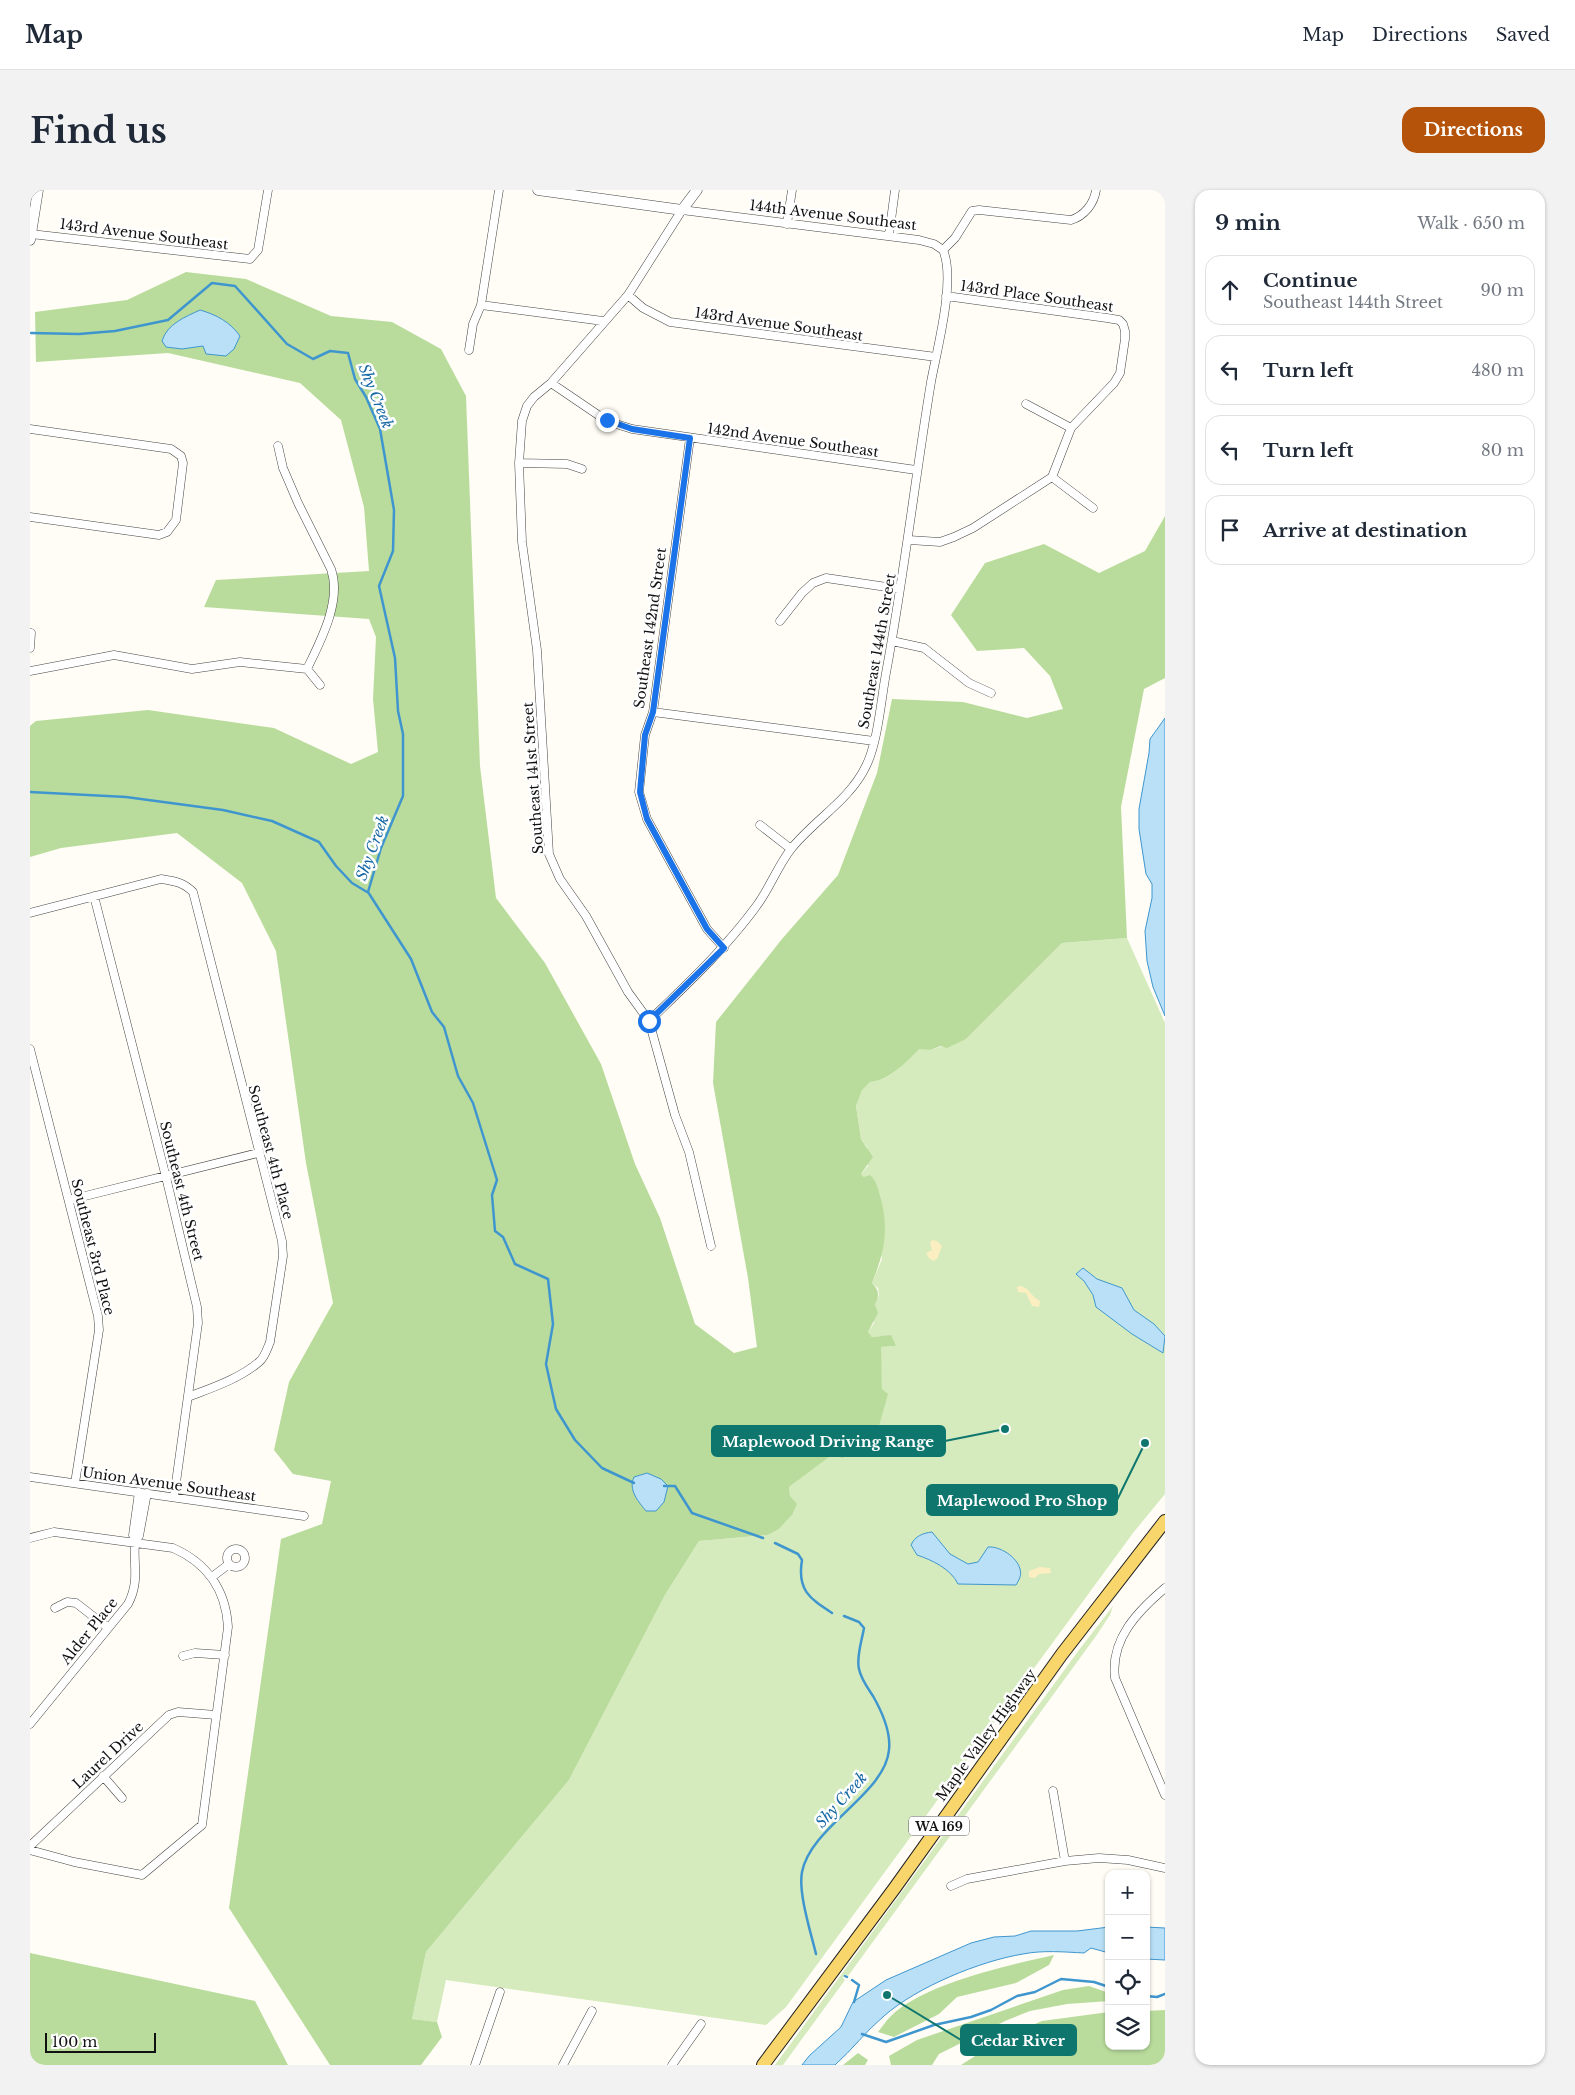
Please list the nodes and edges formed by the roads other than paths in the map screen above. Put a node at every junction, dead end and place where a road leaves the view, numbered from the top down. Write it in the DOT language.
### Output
graph roads {
  1 [pos="38,190"];
  2 [pos="268,190"];
  3 [pos="499,190"];
  4 [pos="538,190"];
  5 [pos="697,190"];
  6 [pos="792,190"];
  7 [pos="895,190"];
  8 [pos="1096,190"];
  9 [pos="682,210"];
  10 [pos="787,224"];
  11 [pos="889,235"];
  12 [pos="30,237"];
  13 [pos="943,250"];
  14 [pos="628,295"];
  15 [pos="946,296"];
  16 [pos="480,305"];
  17 [pos="603,321"];
  18 [pos="469,350"];
  19 [pos="936,357"];
  20 [pos="551,383"];
  21 [pos="1026,404"];
  22 [pos="1070,428"];
  23 [pos="30,429"];
  24 [pos="690,438"];
  25 [pos="278,446"];
  26 [pos="518,463"];
  27 [pos="582,469"];
  28 [pos="916,470"];
  29 [pos="1052,477"];
  30 [pos="1093,508"];
  31 [pos="30,517"];
  32 [pos="909,540"];
  33 [pos="900,589"];
  34 [pos="780,620"];
  35 [pos="31,633"];
  36 [pos="892,641"];
  37 [pos="30,648"];
  38 [pos="307,669"];
  39 [pos="30,671"];
  40 [pos="320,685"];
  41 [pos="991,693"];
  42 [pos="653,712"];
  43 [pos="874,741"];
  44 [pos="760,825"];
  45 [pos="791,849"];
  46 [pos="94,896"];
  47 [pos="30,913"];
  48 [pos="724,948"];
  49 [pos="649,1021"];
  50 [pos="30,1049"];
  51 [pos="258,1153"];
  52 [pos="166,1177"];
  53 [pos="69,1200"];
  54 [pos="711,1246"];
  55 [pos="188,1398"];
  56 [pos="30,1477"];
  57 [pos="74,1483"];
  58 [pos="143,1493"];
  59 [pos="174,1497"];
  60 [pos="304,1516"];
  61 [pos="1162,1529"];
  62 [pos="30,1538"];
  63 [pos="135,1542"];
  64 [pos="229,1564"];
  65 [pos="212,1577"];
  66 [pos="1164,1589"];
  67 [pos="55,1608"];
  68 [pos="107,1627"];
  69 [pos="225,1655"];
  70 [pos="183,1656"];
  71 [pos="216,1715"];
  72 [pos="30,1724"];
  73 [pos="103,1776"];
  74 [pos="1053,1791"];
  75 [pos="1165,1795"];
  76 [pos="122,1798"];
  77 [pos="30,1846"];
  78 [pos="30,1850"];
  79 [pos="1065,1861"];
  80 [pos="1165,1868"];
  81 [pos="951,1886"];
  82 [pos="500,1992"];
  83 [pos="592,2010"];
  84 [pos="701,2024"];
  85 [pos="475,2065"];
  86 [pos="563,2065"];
  87 [pos="672,2065"];
  88 [pos="763,2065"];
  1 -- 12 [label="street"];
  2 -- 12 [label="street, 143rd Avenue Southeast"];
  3 -- 16 [label="street"];
  4 -- 9 [label="street, 144th Avenue Southeast"];
  5 -- 9 [label="street"];
  6 -- 10 [label="street"];
  7 -- 11 [label="street"];
  8 -- 13 [label="street"];
  9 -- 10 [label="street, 144th Avenue Southeast"];
  9 -- 14 [label="street"];
  10 -- 11 [label="street, 144th Avenue Southeast"];
  11 -- 13 [label="street, 144th Avenue Southeast"];
  13 -- 15 [label="street, Southeast 144th Street"];
  14 -- 17 [label="street"];
  14 -- 19 [label="street, 143rd Avenue Southeast"];
  15 -- 19 [label="street, Southeast 144th Street"];
  15 -- 22 [label="street, 143rd Place Southeast"];
  16 -- 17 [label="street"];
  16 -- 18 [label="street"];
  17 -- 20 [label="street"];
  19 -- 28 [label="street, Southeast 144th Street"];
  20 -- 24 [label="street, 142nd Avenue Southeast"];
  20 -- 26 [label="street, Southeast 141st Street"];
  21 -- 22 [label="street"];
  22 -- 29 [label="street"];
  23 -- 31 [label="street"];
  24 -- 28 [label="street, 142nd Avenue Southeast"];
  24 -- 42 [label="street, Southeast 142nd Street"];
  25 -- 38 [label="street"];
  26 -- 27 [label="street"];
  26 -- 49 [label="street, Southeast 141st Street"];
  28 -- 32 [label="street, Southeast 144th Street"];
  29 -- 30 [label="street"];
  29 -- 32 [label="street"];
  32 -- 33 [label="street, Southeast 144th Street"];
  33 -- 34 [label="street"];
  33 -- 36 [label="street, Southeast 144th Street"];
  35 -- 37 [label="street"];
  36 -- 41 [label="street"];
  36 -- 43 [label="street, Southeast 144th Street"];
  38 -- 39 [label="street"];
  38 -- 40 [label="street"];
  42 -- 43 [label="street"];
  42 -- 48 [label="street, Southeast 142nd Street"];
  43 -- 45 [label="street, Southeast 144th Street"];
  44 -- 45 [label="street"];
  45 -- 48 [label="street, Southeast 144th Street"];
  46 -- 47 [label="street"];
  46 -- 51 [label="street, Southeast 4th Place"];
  46 -- 52 [label="street, Southeast 4th Street"];
  48 -- 49 [label="street, Southeast 144th Street"];
  49 -- 54 [label="street, Southeast 141st Street"];
  50 -- 53 [label="street, Southeast 3rd Place"];
  51 -- 52 [label="street"];
  51 -- 55 [label="street, Southeast 4th Place"];
  52 -- 53 [label="street"];
  52 -- 55 [label="street, Southeast 4th Street"];
  53 -- 57 [label="street, Southeast 3rd Place"];
  55 -- 59 [label="street, Southeast 4th Street"];
  56 -- 57 [label="street, Union Avenue Southeast"];
  57 -- 58 [label="street, Union Avenue Southeast"];
  58 -- 59 [label="street, Union Avenue Southeast"];
  58 -- 63 [label="street, Alder Place"];
  59 -- 60 [label="street, Union Avenue Southeast"];
  61 -- 88 [label="main road, Maple Valley Highway / WA 169"];
  62 -- 63 [label="street"];
  63 -- 65 [label="street"];
  63 -- 68 [label="street, Alder Place"];
  64 -- 65 [label="street"];
  65 -- 69 [label="street"];
  66 -- 75 [label="street"];
  67 -- 68 [label="street"];
  68 -- 72 [label="street, Alder Place"];
  69 -- 70 [label="street"];
  69 -- 71 [label="street"];
  71 -- 73 [label="street, Laurel Drive"];
  71 -- 78 [label="street"];
  73 -- 76 [label="street"];
  73 -- 77 [label="street, Laurel Drive"];
  74 -- 79 [label="street"];
  79 -- 80 [label="street"];
  79 -- 81 [label="street"];
  82 -- 85 [label="street"];
  83 -- 86 [label="street"];
  84 -- 87 [label="street"];
}
